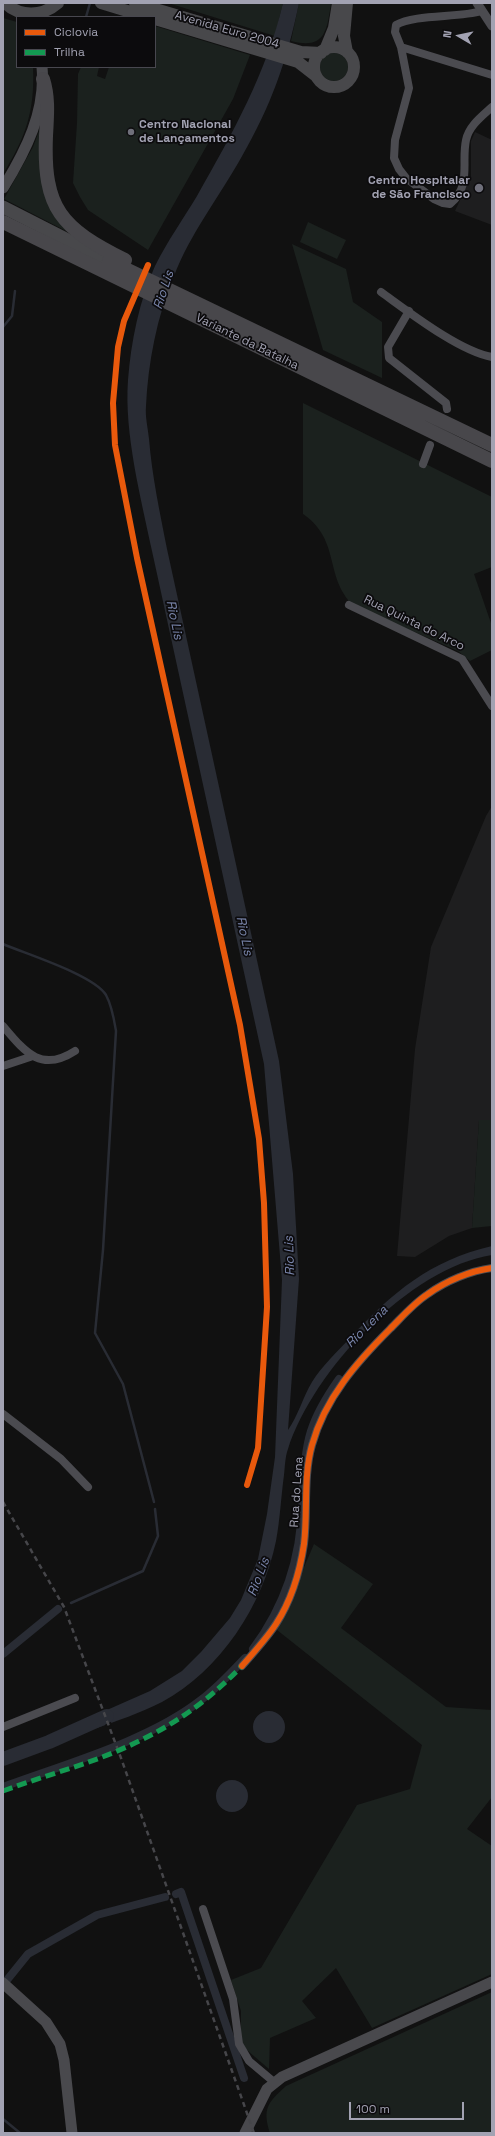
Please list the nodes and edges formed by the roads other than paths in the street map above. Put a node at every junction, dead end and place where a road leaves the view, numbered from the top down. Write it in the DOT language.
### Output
graph roads {
  1 [pos="101,3"];
  2 [pos="135,3"];
  3 [pos="338,3"];
  4 [pos="347,3"];
  5 [pos="479,7"];
  6 [pos="13,10"];
  7 [pos="52,10"];
  8 [pos="144,16"];
  9 [pos="156,19"];
  10 [pos="492,26"];
  11 [pos="401,47"];
  12 [pos="323,51"];
  13 [pos="348,52"];
  14 [pos="43,73"];
  15 [pos="492,75"];
  16 [pos="316,76"];
  17 [pos="492,107"];
  18 [pos="3,188"];
  19 [pos="6,216"];
  20 [pos="108,262"];
  21 [pos="381,292"];
  22 [pos="205,309"];
  23 [pos="409,311"];
  24 [pos="492,357"];
  25 [pos="447,408"];
  26 [pos="430,445"];
  27 [pos="492,445"];
  28 [pos="492,461"];
  29 [pos="423,464"];
  30 [pos="349,605"];
  31 [pos="492,706"];
  32 [pos="4,1030"];
  33 [pos="75,1051"];
  34 [pos="33,1056"];
  35 [pos="3,1066"];
  36 [pos="492,1268"];
  37 [pos="3,1414"];
  38 [pos="88,1486"];
  39 [pos="242,1666"];
  40 [pos="75,1698"];
  41 [pos="3,1727"];
  42 [pos="203,1909"];
  43 [pos="492,1982"];
  44 [pos="3,1984"];
  45 [pos="274,2082"];
  46 [pos="72,2133"];
  47 [pos="245,2133"];
  1 -- 8 [label="main road"];
  2 -- 12 [label="main road, Avenida Euro 2004"];
  3 -- 12 [label="main road"];
  4 -- 13 [label="main road"];
  5 -- 10 [label="street"];
  5 -- 11 [label="street"];
  6 -- 7 [label="main road"];
  9 -- 16 [label="main road, Avenida Euro 2004"];
  11 -- 15 [label="street"];
  11 -- 17 [label="street"];
  12 -- 13 [label="main road"];
  12 -- 16 [label="main road"];
  13 -- 16 [label="main road"];
  14 -- 18 [label="main road"];
  14 -- 20 [label="highway"];
  19 -- 20 [label="highway, Variante da Batalha"];
  20 -- 22 [label="highway, Variante da Batalha"];
  20 -- 22 [label="highway"];
  21 -- 23 [label="street"];
  22 -- 27 [label="highway, Variante da Batalha"];
  22 -- 28 [label="highway, Variante da Batalha"];
  23 -- 24 [label="street"];
  23 -- 25 [label="street"];
  26 -- 29 [label="street"];
  30 -- 31 [label="street, Rua Quinta do Arco"];
  32 -- 34 [label="street"];
  33 -- 34 [label="street"];
  34 -- 35 [label="street"];
  36 -- 39 [label="street, Rua do Lena"];
  37 -- 38 [label="street"];
  40 -- 41 [label="street"];
  42 -- 45 [label="street"];
  43 -- 45 [label="main road"];
  44 -- 46 [label="main road"];
  45 -- 47 [label="main road"];
}
